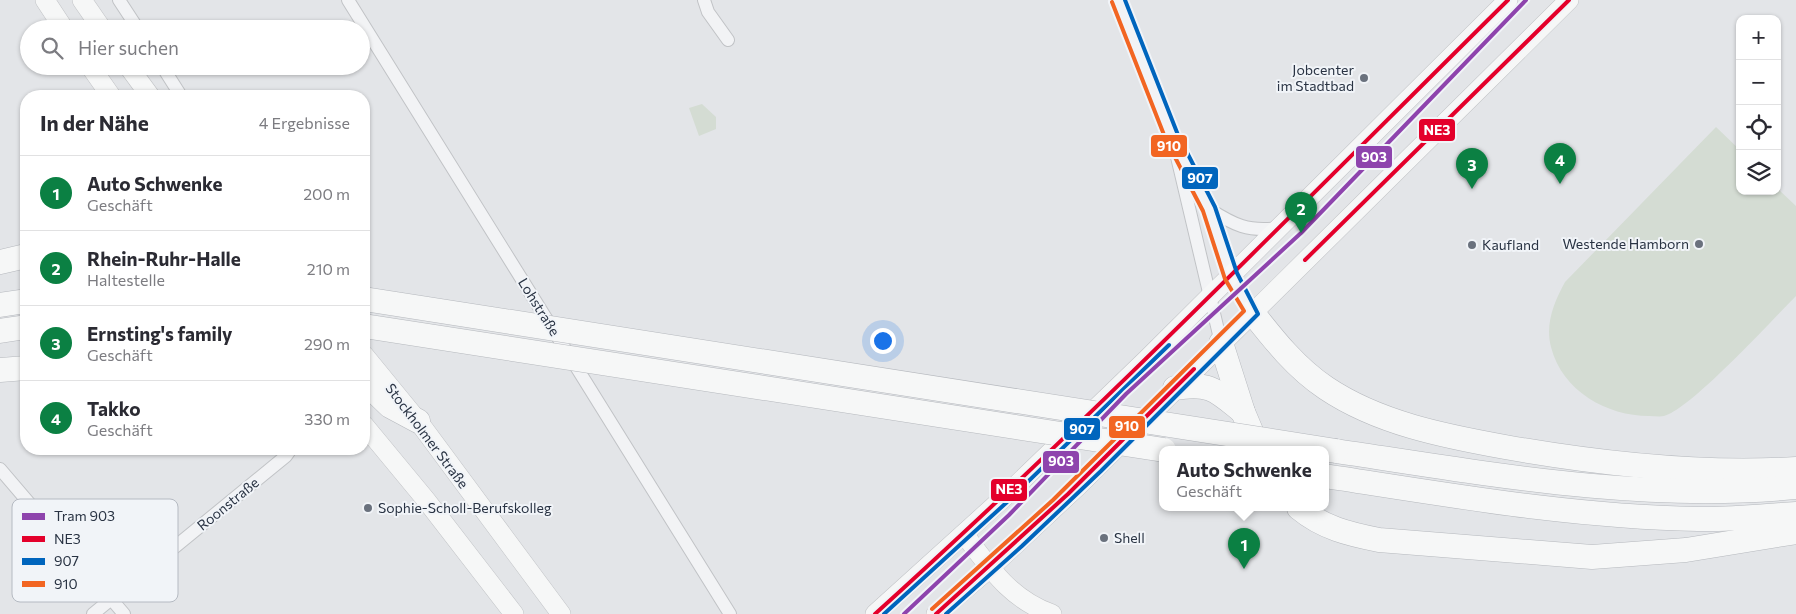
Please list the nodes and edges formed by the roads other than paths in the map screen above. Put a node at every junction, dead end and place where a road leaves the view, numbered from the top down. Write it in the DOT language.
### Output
graph roads {
  1 [pos="45,0"];
  2 [pos="82,0"];
  3 [pos="119,0"];
  4 [pos="348,0"];
  5 [pos="704,0"];
  6 [pos="1118,0"];
  7 [pos="1508,0"];
  8 [pos="1570,0"];
  9 [pos="58,20"];
  10 [pos="96,20"];
  11 [pos="132,20"];
  12 [pos="360,20"];
  13 [pos="370,35"];
  14 [pos="728,40"];
  15 [pos="96,75"];
  16 [pos="135,75"];
  17 [pos="168,75"];
  18 [pos="106,90"];
  19 [pos="146,90"];
  20 [pos="177,90"];
  21 [pos="1172,138"];
  22 [pos="1208,209"];
  23 [pos="1280,228"];
  24 [pos="20,257"];
  25 [pos="0,262"];
  26 [pos="1231,276"];
  27 [pos="1209,296"];
  28 [pos="370,300"];
  29 [pos="20,302"];
  30 [pos="0,305"];
  31 [pos="1252,312"];
  32 [pos="370,327"];
  33 [pos="20,328"];
  34 [pos="0,331"];
  35 [pos="1221,343"];
  36 [pos="370,362"];
  37 [pos="20,368"];
  38 [pos="0,370"];
  39 [pos="370,387"];
  40 [pos="1176,388"];
  41 [pos="1243,412"];
  42 [pos="418,421"];
  43 [pos="370,432"];
  44 [pos="1257,446"];
  45 [pos="1304,446"];
  46 [pos="1159,449"];
  47 [pos="1329,450"];
  48 [pos="287,455"];
  49 [pos="0,469"];
  50 [pos="1796,469"];
  51 [pos="1329,476"];
  52 [pos="1796,487"];
  53 [pos="25,499"];
  54 [pos="1304,511"];
  55 [pos="1796,514"];
  56 [pos="1796,532"];
  57 [pos="964,534"];
  58 [pos="178,545"];
  59 [pos="990,568"];
  60 [pos="108,602"];
  61 [pos="113,602"];
  62 [pos="93,614"];
  63 [pos="124,614"];
  64 [pos="514,614"];
  65 [pos="561,614"];
  66 [pos="730,614"];
  67 [pos="875,614"];
  68 [pos="936,614"];
  69 [pos="1052,614"];
  1 -- 9 [label="main road"];
  2 -- 10 [label="main road"];
  3 -- 11 [label="street"];
  4 -- 12 [label="street, Lohstraße"];
  5 -- 14 [label="street"];
  6 -- 21 [label="street"];
  7 -- 23 [label="main road"];
  8 -- 31 [label="main road"];
  13 -- 66 [label="street, Lohstraße"];
  15 -- 18 [label="main road"];
  16 -- 19 [label="main road"];
  17 -- 20 [label="street"];
  21 -- 22 [label="street"];
  21 -- 27 [label="street"];
  22 -- 23 [label="street"];
  22 -- 26 [label="street"];
  23 -- 26 [label="main road"];
  24 -- 25 [label="highway"];
  26 -- 27 [label="main road"];
  26 -- 31 [label="street"];
  27 -- 35 [label="street"];
  27 -- 57 [label="main road"];
  28 -- 45 [label="highway, bridge"];
  29 -- 30 [label="highway"];
  31 -- 35 [label="main road"];
  31 -- 50 [label="highway"];
  32 -- 46 [label="highway, bridge"];
  33 -- 34 [label="highway"];
  35 -- 40 [label="main road"];
  35 -- 41 [label="highway"];
  36 -- 42 [label="main road, Stockholmer Straße"];
  37 -- 38 [label="highway"];
  39 -- 42 [label="highway"];
  40 -- 41 [label="highway"];
  40 -- 59 [label="main road"];
  41 -- 44 [label="highway"];
  42 -- 65 [label="main road, Stockholmer Straße"];
  43 -- 64 [label="main road"];
  47 -- 52 [label="highway, bridge"];
  48 -- 58 [label="street, Roonstraße"];
  49 -- 53 [label="street"];
  51 -- 55 [label="highway"];
  54 -- 56 [label="highway"];
  57 -- 59 [label="main road"];
  57 -- 67 [label="main road"];
  59 -- 68 [label="main road"];
  59 -- 69 [label="main road"];
  60 -- 62 [label="street, Roonstraße"];
  61 -- 63 [label="street"];
}
